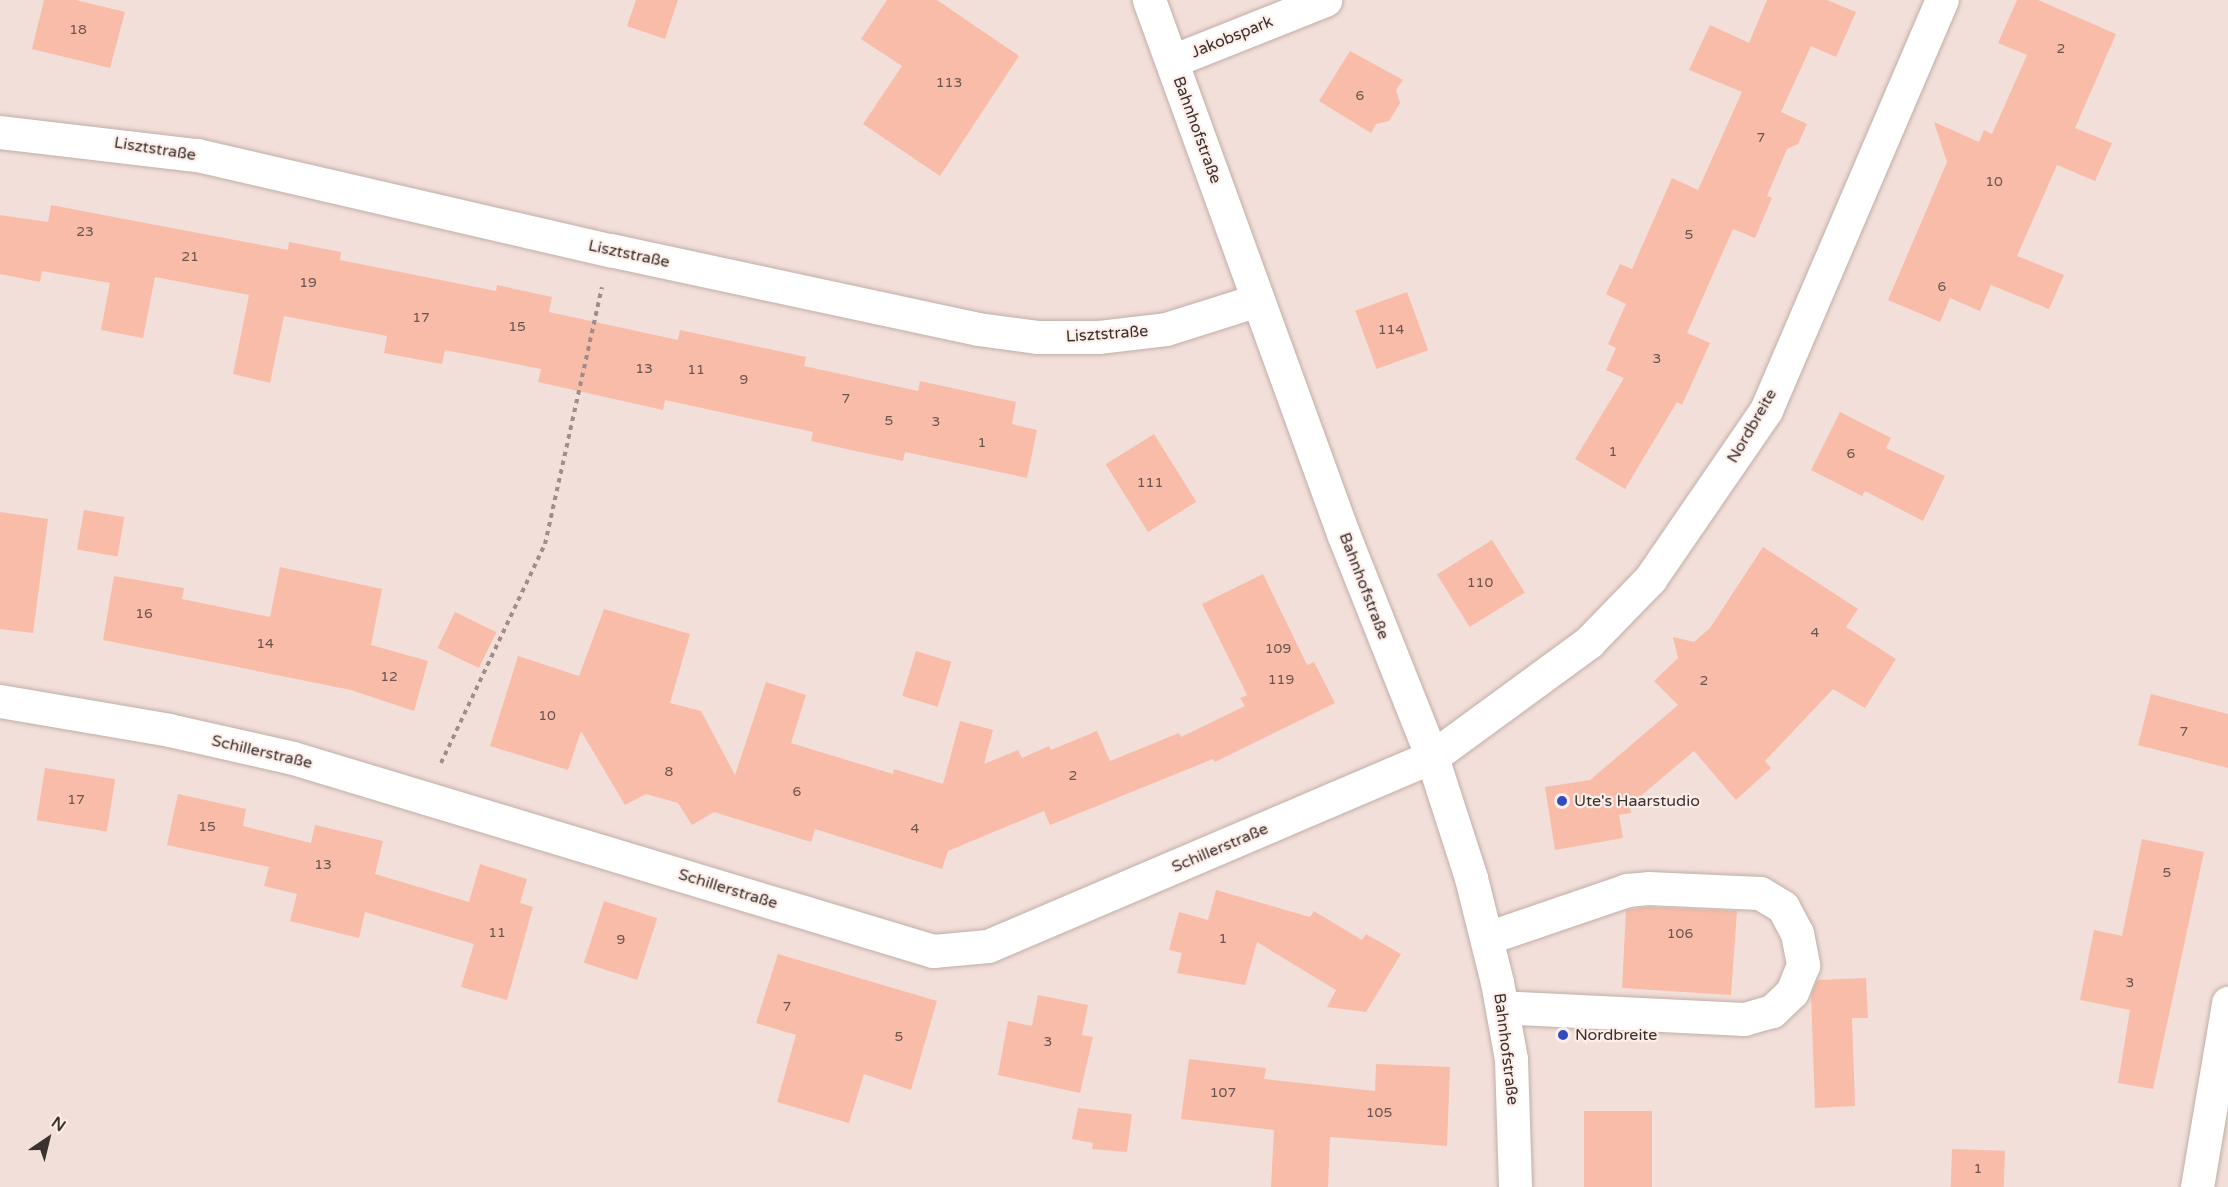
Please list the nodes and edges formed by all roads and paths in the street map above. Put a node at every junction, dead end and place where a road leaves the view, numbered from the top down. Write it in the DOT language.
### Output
graph roads {
  1 [pos="1149,0"];
  2 [pos="1325,0"];
  3 [pos="1942,0"];
  4 [pos="1172,61"];
  5 [pos="0,132"];
  6 [pos="610,250"];
  7 [pos="1258,300"];
  8 [pos="0,701"];
  9 [pos="1432,758"];
  10 [pos="426,796"];
  11 [pos="1487,938"];
  12 [pos="2228,1003"];
  13 [pos="1502,1007"];
  14 [pos="1515,1187"];
  15 [pos="2197,1187"];
  1 -- 4 [label="street, Bahnhofstraße"];
  2 -- 4 [label="street, Jakobspark"];
  3 -- 9 [label="street, Nordbreite"];
  4 -- 7 [label="street, Bahnhofstraße"];
  5 -- 6 [label="street, Lisztstraße"];
  6 -- 7 [label="street, Lisztstraße"];
  6 -- 10 [label="path"];
  7 -- 9 [label="street, Bahnhofstraße"];
  8 -- 10 [label="street, Schillerstraße"];
  9 -- 10 [label="street, Schillerstraße"];
  9 -- 11 [label="street, Bahnhofstraße"];
  11 -- 13 [label="street, Bahnhofstraße"];
  11 -- 13 [label="street"];
  12 -- 15 [label="street"];
  13 -- 14 [label="street, Bahnhofstraße"];
}
